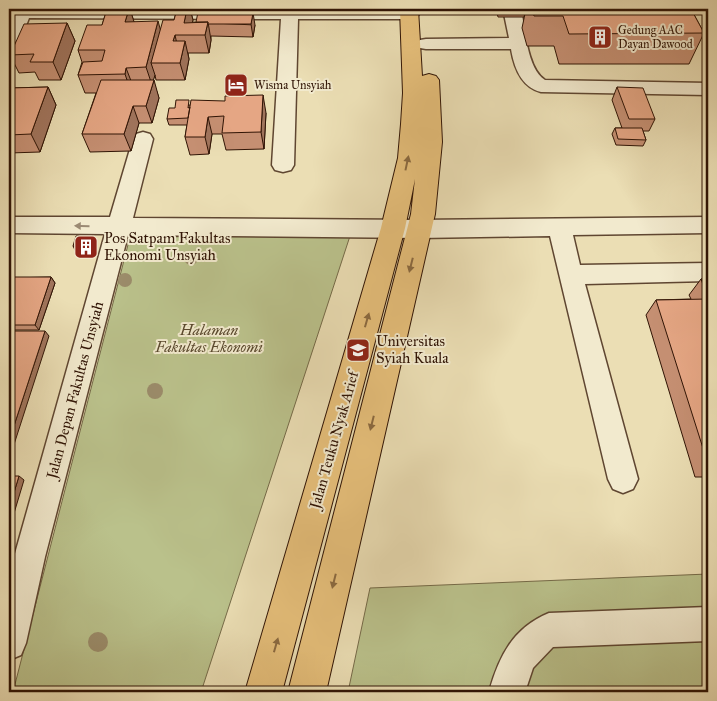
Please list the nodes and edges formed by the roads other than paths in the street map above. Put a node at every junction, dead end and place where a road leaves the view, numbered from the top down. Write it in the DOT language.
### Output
graph roads {
  1 [pos="512,9"];
  2 [pos="414,10"];
  3 [pos="16,13"];
  4 [pos="290,13"];
  5 [pos="519,43"];
  6 [pos="426,44"];
  7 [pos="9,46"];
  8 [pos="708,89"];
  9 [pos="143,138"];
  10 [pos="282,165"];
  11 [pos="9,209"];
  12 [pos="708,210"];
  13 [pos="121,218"];
  14 [pos="408,221"];
  15 [pos="9,225"];
  16 [pos="708,225"];
  17 [pos="559,226"];
  18 [pos="708,272"];
  19 [pos="570,275"];
  20 [pos="623,479"];
  21 [pos="19,558"];
  22 [pos="708,624"];
  23 [pos="9,643"];
  24 [pos="263,692"];
  25 [pos="307,692"];
  26 [pos="507,692"];
  1 -- 5 [label="street"];
  2 -- 4 [label="street"];
  2 -- 6 [label="main road, Jalan Teuku Nyak Arief"];
  14 -- 2 [label="main road, Jalan Teuku Nyak Arief, one-way"];
  3 -- 4 [label="street"];
  3 -- 7 [label="street"];
  4 -- 10 [label="street"];
  5 -- 6 [label="street"];
  5 -- 8 [label="street"];
  6 -- 14 [label="main road, Jalan Teuku Nyak Arief"];
  9 -- 13 [label="street, Jalan Depan Fakultas Unsyiah"];
  11 -- 13 [label="street"];
  12 -- 14 [label="street"];
  13 -- 14 [label="street"];
  13 -- 15 [label="street, one-way"];
  13 -- 21 [label="street, Jalan Depan Fakultas Unsyiah"];
  14 -- 17 [label="street"];
  24 -- 14 [label="main road, Jalan Teuku Nyak Arief, one-way"];
  14 -- 25 [label="main road, Jalan Teuku Nyak Arief, one-way"];
  16 -- 17 [label="street"];
  17 -- 19 [label="street"];
  18 -- 19 [label="street"];
  19 -- 20 [label="street"];
  21 -- 23 [label="street, Jalan Depan Fakultas Unsyiah"];
  22 -- 26 [label="street"];
}
